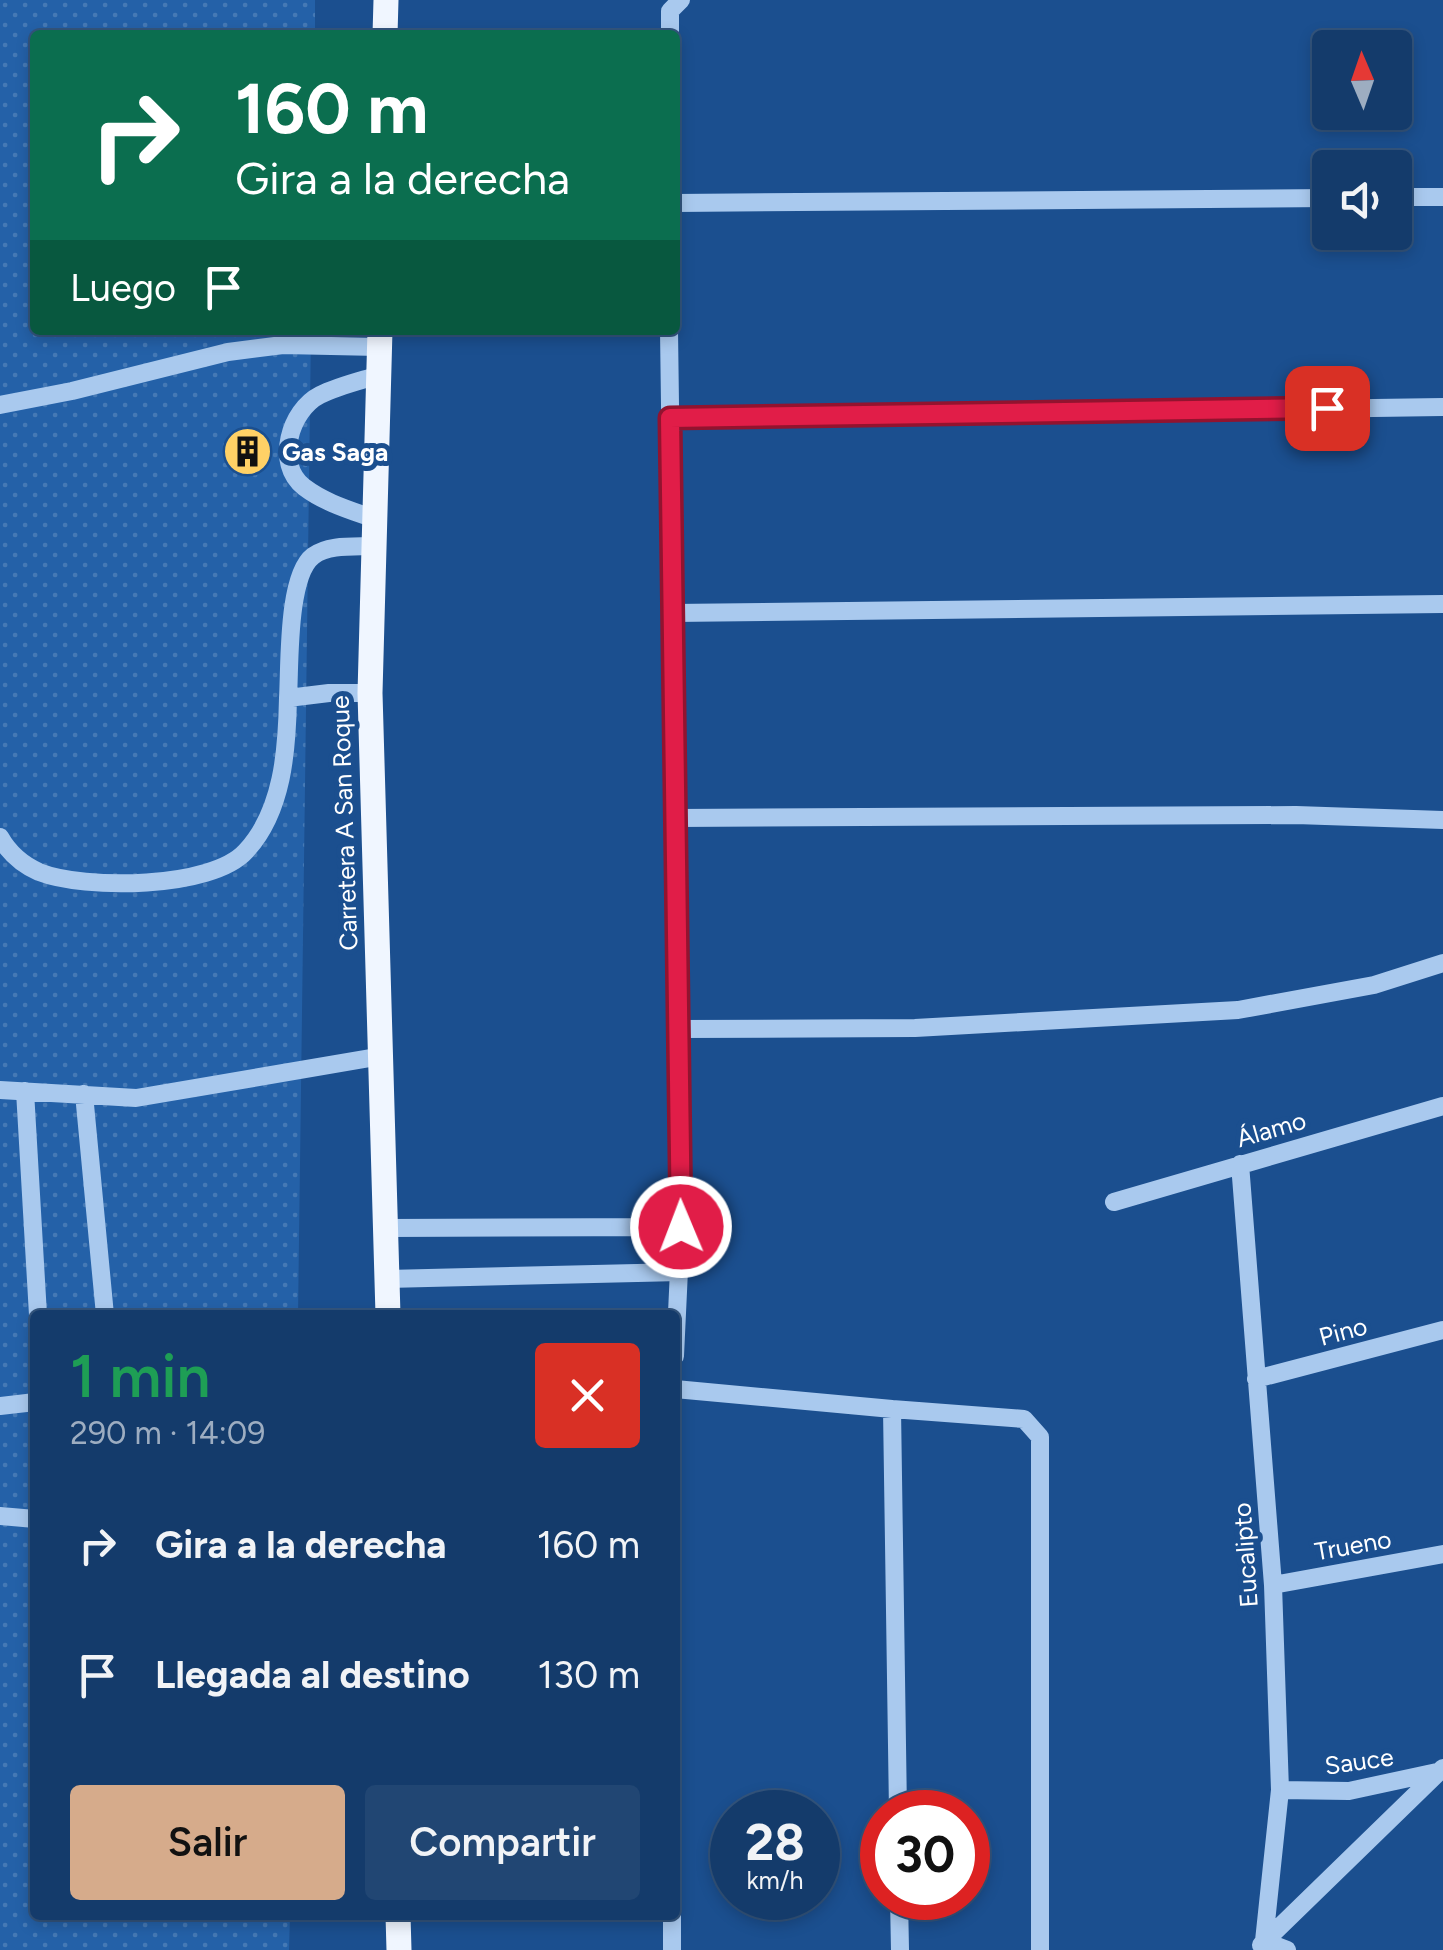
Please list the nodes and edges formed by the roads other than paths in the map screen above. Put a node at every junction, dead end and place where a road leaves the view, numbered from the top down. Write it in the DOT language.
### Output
graph roads {
  1 [pos="386,0"];
  2 [pos="681,0"];
  3 [pos="385,30"];
  4 [pos="670,30"];
  5 [pos="1443,196"];
  6 [pos="1412,197"];
  7 [pos="1312,198"];
  8 [pos="680,204"];
  9 [pos="669,335"];
  10 [pos="380,339"];
  11 [pos="379,374"];
  12 [pos="0,405"];
  13 [pos="1443,407"];
  14 [pos="670,418"];
  15 [pos="375,518"];
  16 [pos="374,546"];
  17 [pos="1443,604"];
  18 [pos="673,613"];
  19 [pos="370,693"];
  20 [pos="288,698"];
  21 [pos="675,818"];
  22 [pos="1443,820"];
  23 [pos="0,837"];
  24 [pos="1443,963"];
  25 [pos="678,1029"];
  26 [pos="382,1056"];
  27 [pos="0,1090"];
  28 [pos="25,1091"];
  29 [pos="84,1094"];
  30 [pos="1443,1106"];
  31 [pos="1240,1164"];
  32 [pos="1114,1202"];
  33 [pos="681,1227"];
  34 [pos="387,1228"];
  35 [pos="680,1272"];
  36 [pos="387,1280"];
  37 [pos="38,1310"];
  38 [pos="105,1310"];
  39 [pos="388,1310"];
  40 [pos="678,1310"];
  41 [pos="1443,1330"];
  42 [pos="1256,1379"];
  43 [pos="680,1389"];
  44 [pos="30,1403"];
  45 [pos="0,1406"];
  46 [pos="892,1409"];
  47 [pos="0,1516"];
  48 [pos="30,1518"];
  49 [pos="1443,1554"];
  50 [pos="1273,1585"];
  51 [pos="1442,1770"];
  52 [pos="898,1790"];
  53 [pos="1280,1790"];
  54 [pos="398,1920"];
  55 [pos="672,1920"];
  56 [pos="899,1920"];
  57 [pos="1261,1946"];
  58 [pos="399,1950"];
  59 [pos="672,1950"];
  60 [pos="900,1950"];
  61 [pos="1040,1950"];
  62 [pos="1286,1950"];
  1 -- 3 [label="main road"];
  2 -- 4 [label="street"];
  5 -- 6 [label="street"];
  7 -- 8 [label="street"];
  9 -- 14 [label="street"];
  10 -- 11 [label="main road, Carretera A San Roque"];
  10 -- 12 [label="street"];
  11 -- 15 [label="main road, Carretera A San Roque"];
  11 -- 15 [label="street"];
  13 -- 14 [label="street"];
  14 -- 18 [label="street"];
  15 -- 16 [label="main road, Carretera A San Roque"];
  16 -- 19 [label="main road, Carretera A San Roque"];
  16 -- 20 [label="street"];
  17 -- 18 [label="street"];
  18 -- 21 [label="street"];
  19 -- 20 [label="street"];
  19 -- 26 [label="main road, Carretera A San Roque"];
  20 -- 23 [label="street"];
  21 -- 22 [label="street"];
  21 -- 25 [label="street"];
  24 -- 25 [label="street"];
  25 -- 33 [label="street"];
  26 -- 29 [label="street"];
  26 -- 34 [label="main road, Carretera A San Roque"];
  27 -- 28 [label="street"];
  28 -- 29 [label="street"];
  28 -- 37 [label="street"];
  29 -- 38 [label="street"];
  30 -- 31 [label="street, Álamo"];
  31 -- 32 [label="street, Álamo"];
  31 -- 42 [label="street, Eucalipto"];
  33 -- 34 [label="street"];
  33 -- 35 [label="street"];
  34 -- 36 [label="main road, Carretera A San Roque"];
  35 -- 36 [label="street"];
  35 -- 40 [label="street"];
  36 -- 39 [label="main road, Carretera A San Roque"];
  41 -- 42 [label="street, Pino"];
  42 -- 50 [label="street, Eucalipto"];
  43 -- 46 [label="street"];
  44 -- 45 [label="street"];
  46 -- 52 [label="street"];
  46 -- 61 [label="street"];
  47 -- 48 [label="street"];
  49 -- 50 [label="street, Trueno"];
  50 -- 53 [label="street, Eucalipto"];
  51 -- 53 [label="street, Sauce"];
  51 -- 57 [label="street"];
  53 -- 57 [label="street, Eucalipto"];
  54 -- 58 [label="main road"];
  55 -- 59 [label="street"];
  56 -- 60 [label="street"];
  57 -- 62 [label="street"];
}
